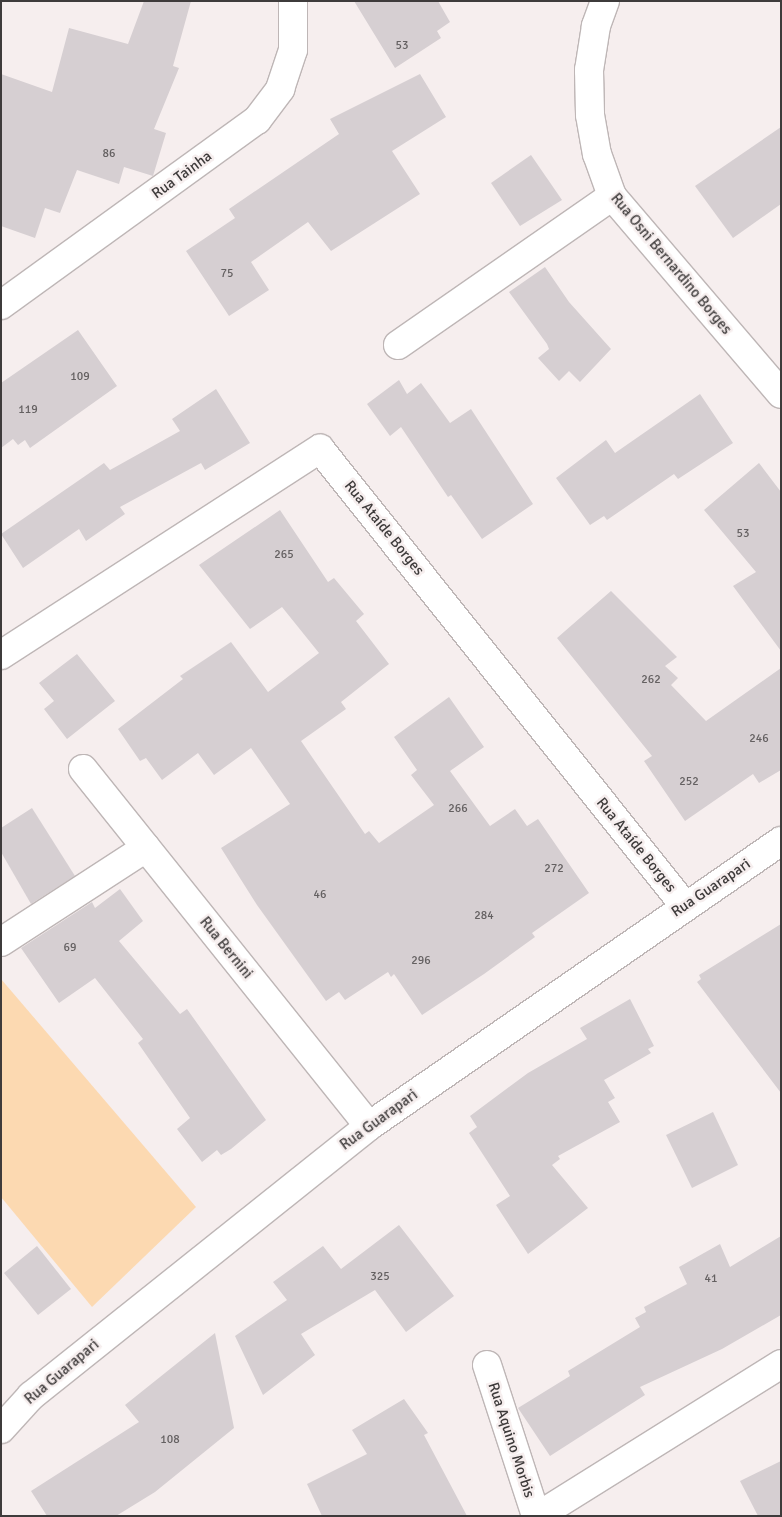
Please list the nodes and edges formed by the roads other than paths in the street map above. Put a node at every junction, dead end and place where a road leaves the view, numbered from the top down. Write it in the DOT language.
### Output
graph roads {
  1 [pos="293,1"];
  2 [pos="605,1"];
  3 [pos="612,196"];
  4 [pos="1,305"];
  5 [pos="398,345"];
  6 [pos="781,394"];
  7 [pos="1,655"];
  8 [pos="83,769"];
  9 [pos="781,841"];
  10 [pos="146,848"];
  11 [pos="684,905"];
  12 [pos="1,942"];
  13 [pos="369,1126"];
  14 [pos="781,1364"];
  15 [pos="487,1365"];
  16 [pos="1,1430"];
  17 [pos="537,1516"];
  1 -- 4 [label="street, Rua Tainha"];
  2 -- 3 [label="street, Rua Osni Bernardino Borges"];
  3 -- 5 [label="street"];
  3 -- 6 [label="street, Rua Osni Bernardino Borges"];
  7 -- 11 [label="street, Rua Ataíde Borges"];
  8 -- 10 [label="street, Rua Bernini"];
  9 -- 11 [label="street, Rua Guarapari"];
  10 -- 12 [label="street"];
  10 -- 13 [label="street, Rua Bernini"];
  11 -- 13 [label="street, Rua Guarapari"];
  13 -- 16 [label="street, Rua Guarapari"];
  14 -- 17 [label="street"];
  15 -- 17 [label="street, Rua Aquino Morbis"];
}
